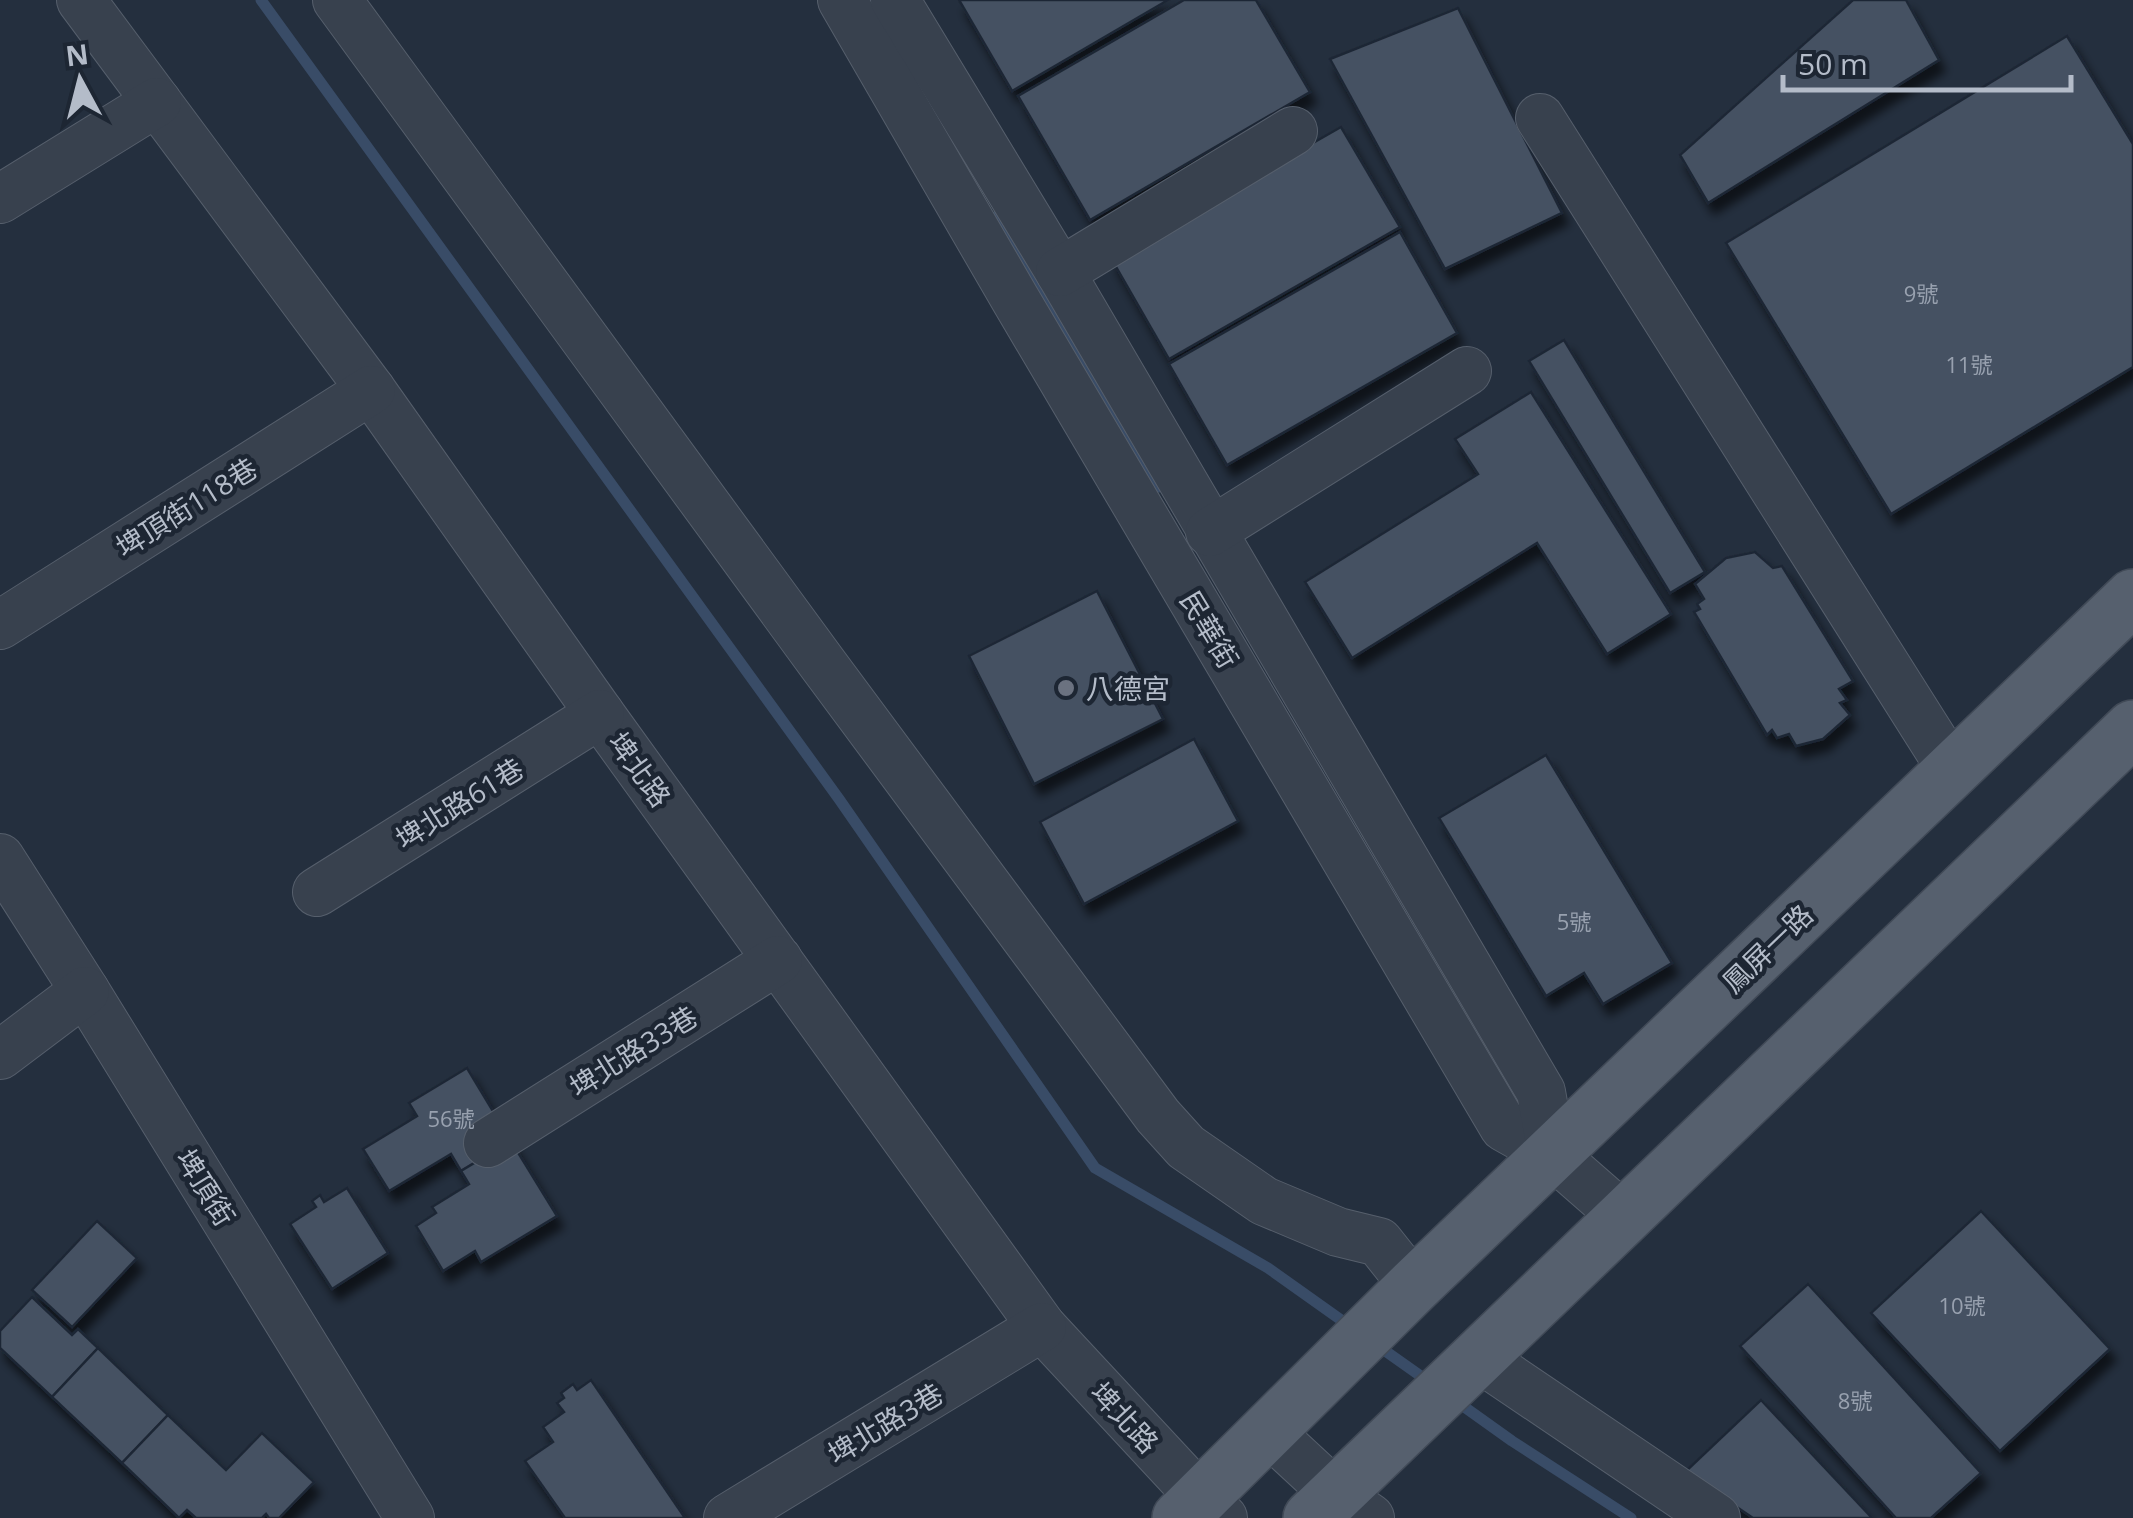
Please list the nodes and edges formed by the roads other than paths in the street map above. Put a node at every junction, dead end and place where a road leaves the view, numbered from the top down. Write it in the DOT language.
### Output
graph roads {
  1 [pos="81,0"];
  2 [pos="337,0"];
  3 [pos="842,0"];
  4 [pos="895,0"];
  5 [pos="157,102"];
  6 [pos="1540,118"];
  7 [pos="1293,131"];
  8 [pos="0,199"];
  9 [pos="1060,272"];
  10 [pos="1467,370"];
  11 [pos="371,390"];
  12 [pos="1210,532"];
  13 [pos="2133,597"];
  14 [pos="0,625"];
  15 [pos="600,714"];
  16 [pos="2133,728"];
  17 [pos="1952,770"];
  18 [pos="0,858"];
  19 [pos="318,892"];
  20 [pos="778,960"];
  21 [pos="85,990"];
  22 [pos="0,1055"];
  23 [pos="488,1143"];
  24 [pos="1552,1154"];
  25 [pos="1624,1218"];
  26 [pos="1407,1292"];
  27 [pos="1042,1328"];
  28 [pos="1470,1365"];
  29 [pos="1267,1430"];
  30 [pos="1339,1510"];
  31 [pos="1201,1512"];
  32 [pos="410,1518"];
  33 [pos="728,1518"];
  34 [pos="1716,1518"];
  1 -- 5 [label="street, 埤北路"];
  2 -- 26 [label="street"];
  3 -- 24 [label="street, 民華街"];
  4 -- 9 [label="street"];
  5 -- 8 [label="street"];
  5 -- 11 [label="street, 埤北路"];
  6 -- 17 [label="street"];
  7 -- 9 [label="street"];
  9 -- 12 [label="street"];
  10 -- 12 [label="street"];
  11 -- 14 [label="street, 埤頂街118巷"];
  11 -- 15 [label="street, 埤北路"];
  12 -- 24 [label="street"];
  13 -- 17 [label="main road, 鳳屏一路"];
  15 -- 19 [label="street, 埤北路61巷"];
  15 -- 20 [label="street, 埤北路"];
  16 -- 25 [label="main road"];
  17 -- 24 [label="main road, 鳳屏一路"];
  18 -- 21 [label="street, 埤頂街"];
  20 -- 23 [label="street, 埤北路33巷"];
  20 -- 27 [label="street, 埤北路"];
  21 -- 22 [label="street"];
  21 -- 32 [label="street, 埤頂街"];
  24 -- 25 [label="street, 民華街"];
  24 -- 26 [label="main road, 鳳屏一路"];
  25 -- 28 [label="main road"];
  26 -- 29 [label="main road, 鳳屏一路"];
  27 -- 31 [label="street, 埤北路"];
  27 -- 33 [label="street, 埤北路3巷"];
  28 -- 30 [label="main road"];
  28 -- 34 [label="street"];
  29 -- 30 [label="street"];
  29 -- 31 [label="main road, 鳳屏一路"];
}
